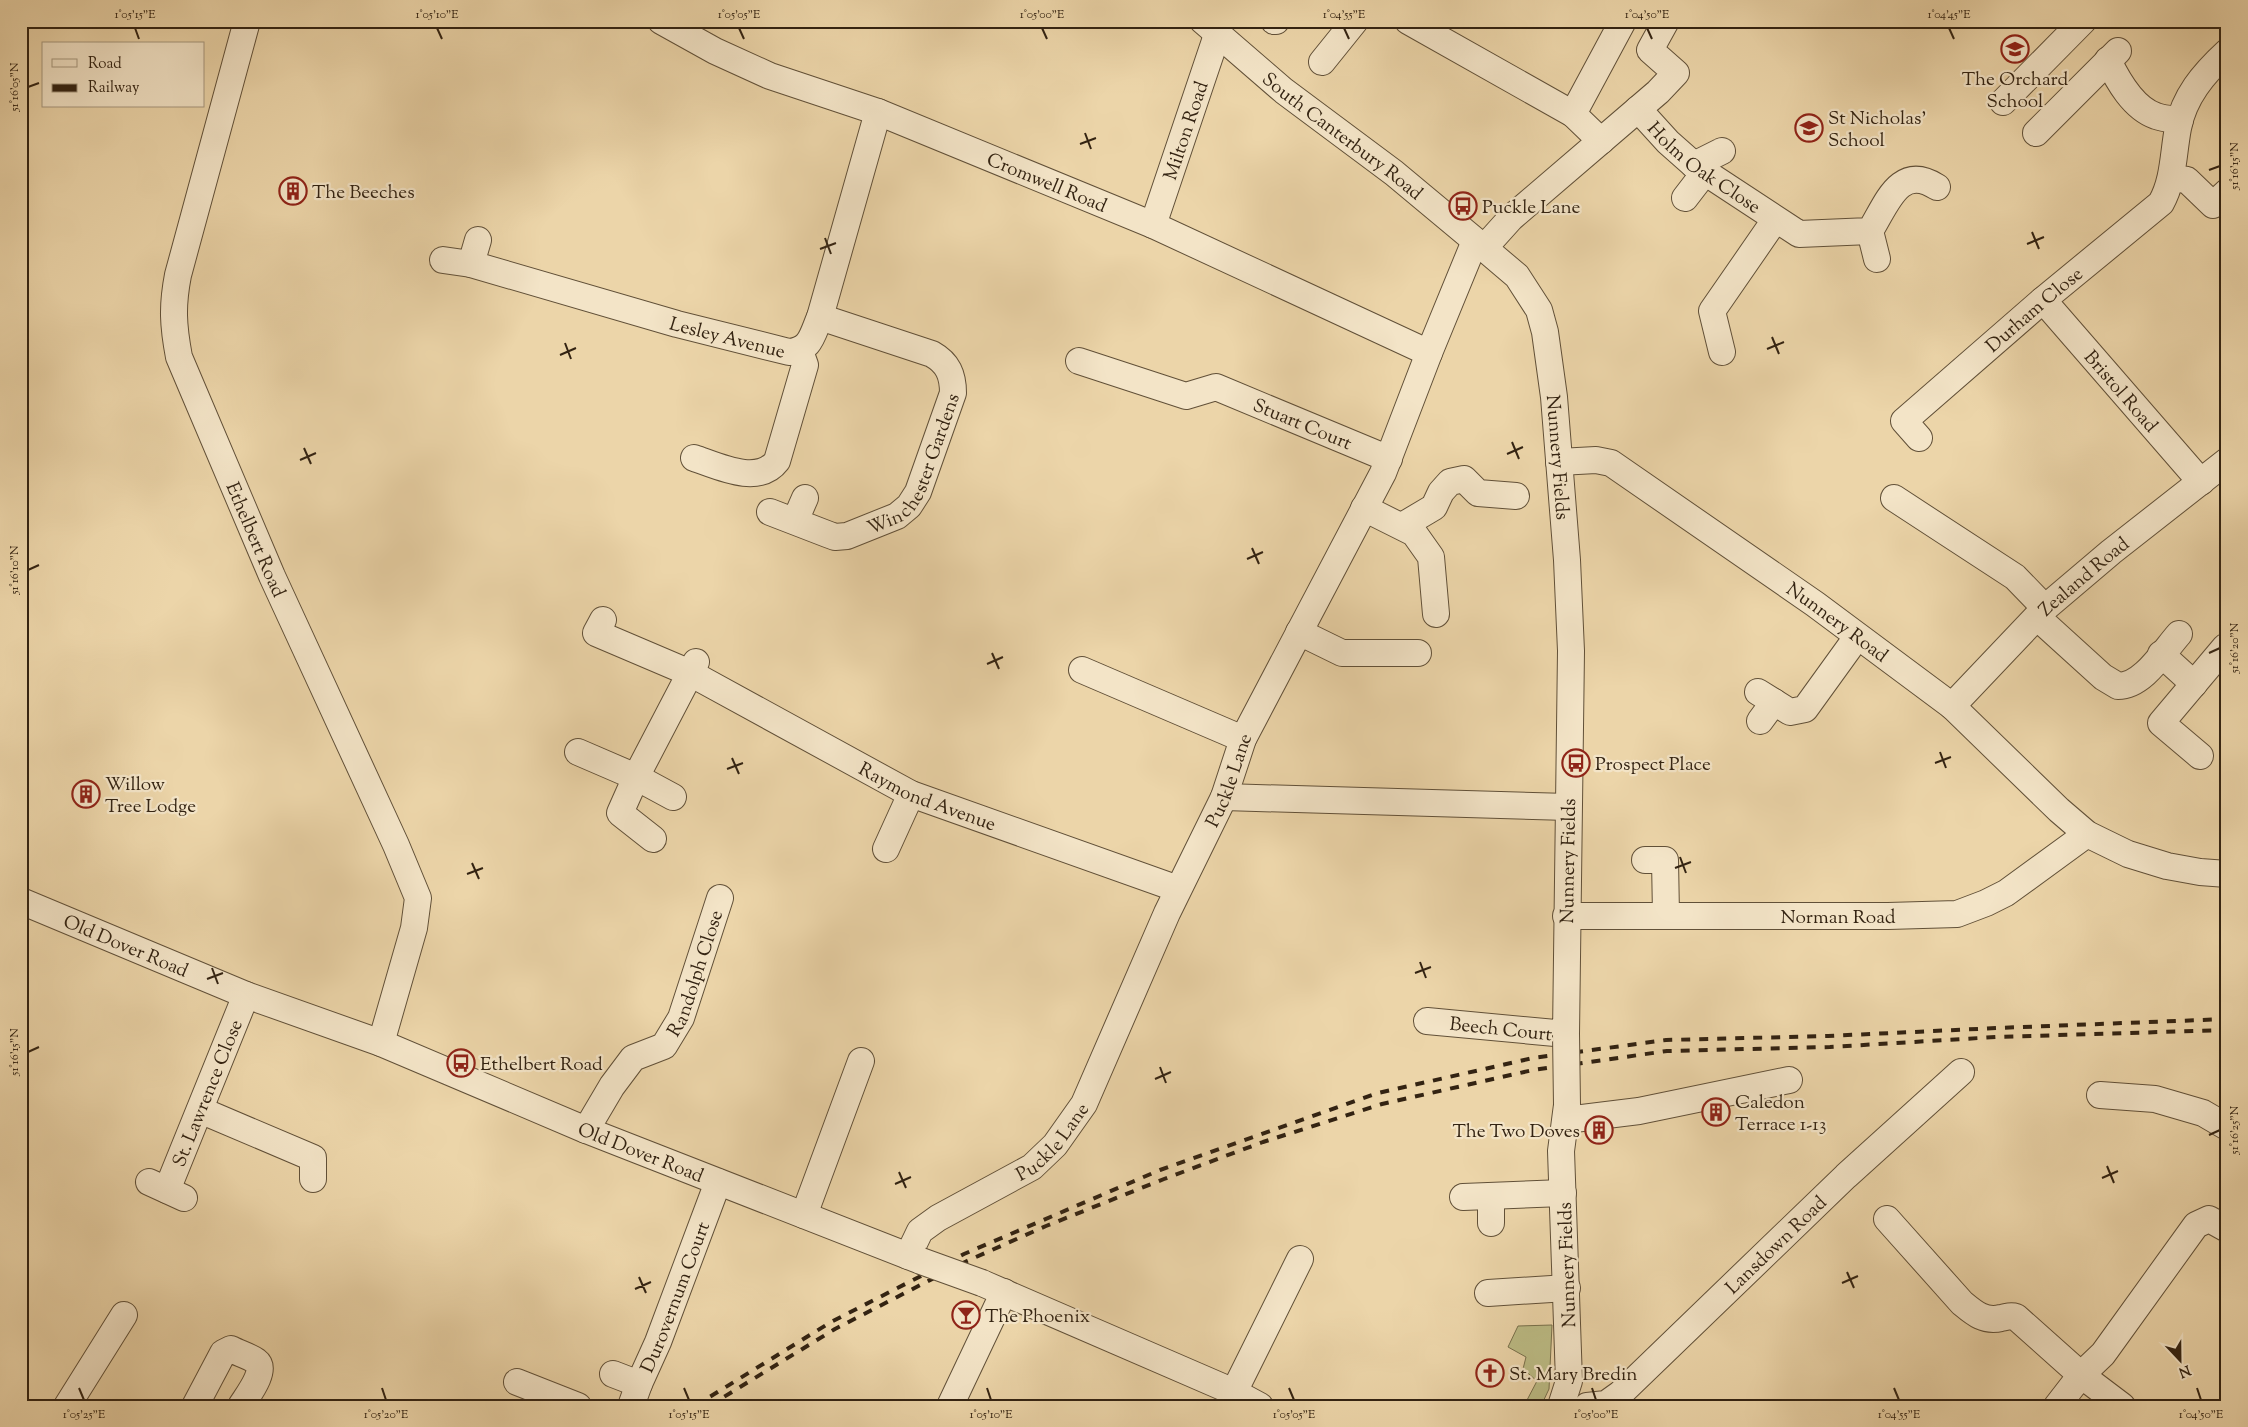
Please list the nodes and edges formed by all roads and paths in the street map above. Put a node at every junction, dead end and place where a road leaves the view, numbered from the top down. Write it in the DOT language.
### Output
graph roads {
  1 [pos="247,21"];
  2 [pos="661,21"];
  3 [pos="1355,21"];
  4 [pos="1408,21"];
  5 [pos="1622,21"];
  6 [pos="1666,21"];
  7 [pos="2083,21"];
  8 [pos="1210,28"];
  9 [pos="2227,52"];
  10 [pos="1322,62"];
  11 [pos="2003,102"];
  12 [pos="1638,110"];
  13 [pos="878,112"];
  14 [pos="1573,114"];
  15 [pos="2180,120"];
  16 [pos="2036,133"];
  17 [pos="1601,141"];
  18 [pos="1722,150"];
  19 [pos="1699,169"];
  20 [pos="2171,178"];
  21 [pos="1937,187"];
  22 [pos="2227,192"];
  23 [pos="1685,198"];
  24 [pos="1776,220"];
  25 [pos="1153,225"];
  26 [pos="1870,231"];
  27 [pos="1480,244"];
  28 [pos="1877,259"];
  29 [pos="443,260"];
  30 [pos="2043,300"];
  31 [pos="820,317"];
  32 [pos="800,351"];
  33 [pos="1722,352"];
  34 [pos="1429,353"];
  35 [pos="1079,361"];
  36 [pos="1919,438"];
  37 [pos="694,458"];
  38 [pos="1388,459"];
  39 [pos="2227,461"];
  40 [pos="1559,462"];
  41 [pos="2200,482"];
  42 [pos="1516,496"];
  43 [pos="1894,498"];
  44 [pos="1364,508"];
  45 [pos="770,512"];
  46 [pos="1402,526"];
  47 [pos="2041,613"];
  48 [pos="1436,614"];
  49 [pos="603,620"];
  50 [pos="1298,632"];
  51 [pos="2178,634"];
  52 [pos="1857,637"];
  53 [pos="2227,648"];
  54 [pos="1418,652"];
  55 [pos="2161,654"];
  56 [pos="693,667"];
  57 [pos="1082,670"];
  58 [pos="2194,684"];
  59 [pos="1764,705"];
  60 [pos="1952,706"];
  61 [pos="1243,739"];
  62 [pos="578,752"];
  63 [pos="2200,756"];
  64 [pos="636,777"];
  65 [pos="911,794"];
  66 [pos="673,796"];
  67 [pos="1224,797"];
  68 [pos="1568,807"];
  69 [pos="2087,834"];
  70 [pos="653,839"];
  71 [pos="886,849"];
  72 [pos="1645,860"];
  73 [pos="2227,874"];
  74 [pos="1178,889"];
  75 [pos="721,896"];
  76 [pos="21,901"];
  77 [pos="1666,915"];
  78 [pos="1566,916"];
  79 [pos="246,995"];
  80 [pos="1434,1028"];
  81 [pos="1566,1034"];
  82 [pos="381,1043"];
  83 [pos="861,1061"];
  84 [pos="1961,1072"];
  85 [pos="1789,1080"];
  86 [pos="2100,1095"];
  87 [pos="200,1110"];
  88 [pos="1567,1112"];
  89 [pos="2227,1127"];
  90 [pos="586,1130"];
  91 [pos="313,1179"];
  92 [pos="718,1182"];
  93 [pos="167,1190"];
  94 [pos="1563,1193"];
  95 [pos="1491,1196"];
  96 [pos="1463,1197"];
  97 [pos="804,1215"];
  98 [pos="1887,1219"];
  99 [pos="1491,1223"];
  100 [pos="2227,1229"];
  101 [pos="914,1258"];
  102 [pos="1300,1259"];
  103 [pos="993,1288"];
  104 [pos="1567,1288"];
  105 [pos="1488,1293"];
  106 [pos="124,1315"];
  107 [pos="613,1374"];
  108 [pos="2081,1375"];
  109 [pos="517,1382"];
  110 [pos="1234,1392"];
  111 [pos="635,1395"];
  112 [pos="1585,1405"];
  113 [pos="67,1406"];
  114 [pos="195,1406"];
  115 [pos="241,1406"];
  116 [pos="578,1406"];
  117 [pos="950,1406"];
  118 [pos="1260,1406"];
  119 [pos="2057,1406"];
  120 [pos="2122,1406"];
  1 -- 82 [label="street, Ethelbert Road"];
  2 -- 13 [label="street, Cromwell Road"];
  3 -- 10 [label="street"];
  4 -- 14 [label="street"];
  5 -- 14 [label="street"];
  6 -- 12 [label="street, Puckle Lane"];
  7 -- 11 [label="street"];
  8 -- 25 [label="street, Milton Road"];
  8 -- 27 [label="street, South Canterbury Road"];
  9 -- 15 [label="street, Durham Close"];
  12 -- 17 [label="street, Puckle Lane"];
  12 -- 19 [label="street, Holm Oak Close"];
  13 -- 25 [label="street, Cromwell Road"];
  13 -- 31 [label="street, Lesley Avenue"];
  14 -- 17 [label="street"];
  15 -- 16 [label="street"];
  15 -- 20 [label="street, Durham Close"];
  17 -- 27 [label="street, Puckle Lane"];
  18 -- 19 [label="street"];
  19 -- 23 [label="street"];
  19 -- 24 [label="street, Holm Oak Close"];
  20 -- 22 [label="street"];
  20 -- 30 [label="street, Durham Close"];
  21 -- 26 [label="street"];
  24 -- 26 [label="street, Holm Oak Close"];
  24 -- 33 [label="street, Holm Oak Close"];
  25 -- 34 [label="street, Cromwell Road"];
  26 -- 28 [label="street"];
  27 -- 34 [label="street, Puckle Lane"];
  27 -- 40 [label="street, Nunnery Fields"];
  29 -- 32 [label="street, Lesley Avenue"];
  30 -- 36 [label="street, Durham Close"];
  30 -- 41 [label="street, Bristol Road"];
  31 -- 32 [label="street, Lesley Avenue"];
  31 -- 45 [label="street, Winchester Gardens"];
  32 -- 37 [label="street"];
  34 -- 38 [label="street, Puckle Lane"];
  35 -- 38 [label="street, Stuart Court"];
  38 -- 44 [label="street, Puckle Lane"];
  39 -- 41 [label="street, Zealand Road"];
  40 -- 52 [label="street, Nunnery Road"];
  40 -- 68 [label="street, Nunnery Fields"];
  41 -- 47 [label="street, Zealand Road"];
  42 -- 46 [label="street"];
  43 -- 47 [label="street"];
  44 -- 46 [label="street"];
  44 -- 50 [label="street, Puckle Lane"];
  46 -- 48 [label="street"];
  47 -- 55 [label="street"];
  47 -- 60 [label="street, Zealand Road"];
  49 -- 56 [label="street, Raymond Avenue"];
  50 -- 54 [label="street"];
  50 -- 61 [label="street, Puckle Lane"];
  51 -- 55 [label="street"];
  52 -- 59 [label="street"];
  52 -- 60 [label="street, Nunnery Road"];
  53 -- 58 [label="street"];
  55 -- 58 [label="street"];
  56 -- 64 [label="street"];
  56 -- 65 [label="street, Raymond Avenue"];
  57 -- 61 [label="street"];
  58 -- 63 [label="street"];
  60 -- 69 [label="street, Nunnery Road"];
  61 -- 67 [label="street, Puckle Lane"];
  62 -- 64 [label="street"];
  64 -- 66 [label="street"];
  64 -- 70 [label="street"];
  65 -- 71 [label="street"];
  65 -- 74 [label="street, Raymond Avenue"];
  67 -- 68 [label="street"];
  67 -- 74 [label="street, Puckle Lane"];
  68 -- 78 [label="street, Nunnery Fields"];
  69 -- 73 [label="street, Nunnery Road"];
  69 -- 77 [label="street, Norman Road"];
  72 -- 77 [label="street"];
  74 -- 101 [label="street, Puckle Lane"];
  75 -- 90 [label="street, Randolph Close"];
  76 -- 79 [label="street, Old Dover Road"];
  77 -- 78 [label="street, Norman Road"];
  78 -- 81 [label="street, Nunnery Fields"];
  79 -- 82 [label="street, Old Dover Road"];
  79 -- 87 [label="street, St. Lawrence Close"];
  80 -- 81 [label="street, Beech Court"];
  81 -- 88 [label="street, Nunnery Fields, bridge"];
  82 -- 90 [label="street, Old Dover Road"];
  83 -- 97 [label="street"];
  84 -- 112 [label="street, Lansdown Road"];
  85 -- 88 [label="street"];
  86 -- 89 [label="street"];
  87 -- 91 [label="street"];
  87 -- 93 [label="street, St. Lawrence Close"];
  88 -- 94 [label="street, Nunnery Fields"];
  90 -- 92 [label="street, Old Dover Road"];
  92 -- 97 [label="street, Old Dover Road"];
  92 -- 111 [label="street, Durovernum Court"];
  94 -- 95 [label="street"];
  94 -- 104 [label="street, Nunnery Fields"];
  95 -- 96 [label="street"];
  95 -- 99 [label="street"];
  97 -- 101 [label="street, Old Dover Road"];
  98 -- 108 [label="street"];
  100 -- 108 [label="street"];
  101 -- 103 [label="street, Old Dover Road, bridge"];
  102 -- 110 [label="street"];
  103 -- 110 [label="street, Old Dover Road"];
  103 -- 117 [label="street"];
  104 -- 105 [label="street"];
  104 -- 112 [label="street, Nunnery Fields"];
  106 -- 113 [label="street"];
  107 -- 111 [label="street, Durovernum Court"];
  108 -- 119 [label="street"];
  108 -- 120 [label="street"];
  109 -- 116 [label="street"];
  110 -- 118 [label="street, Old Dover Road"];
  114 -- 115 [label="street"];
}
